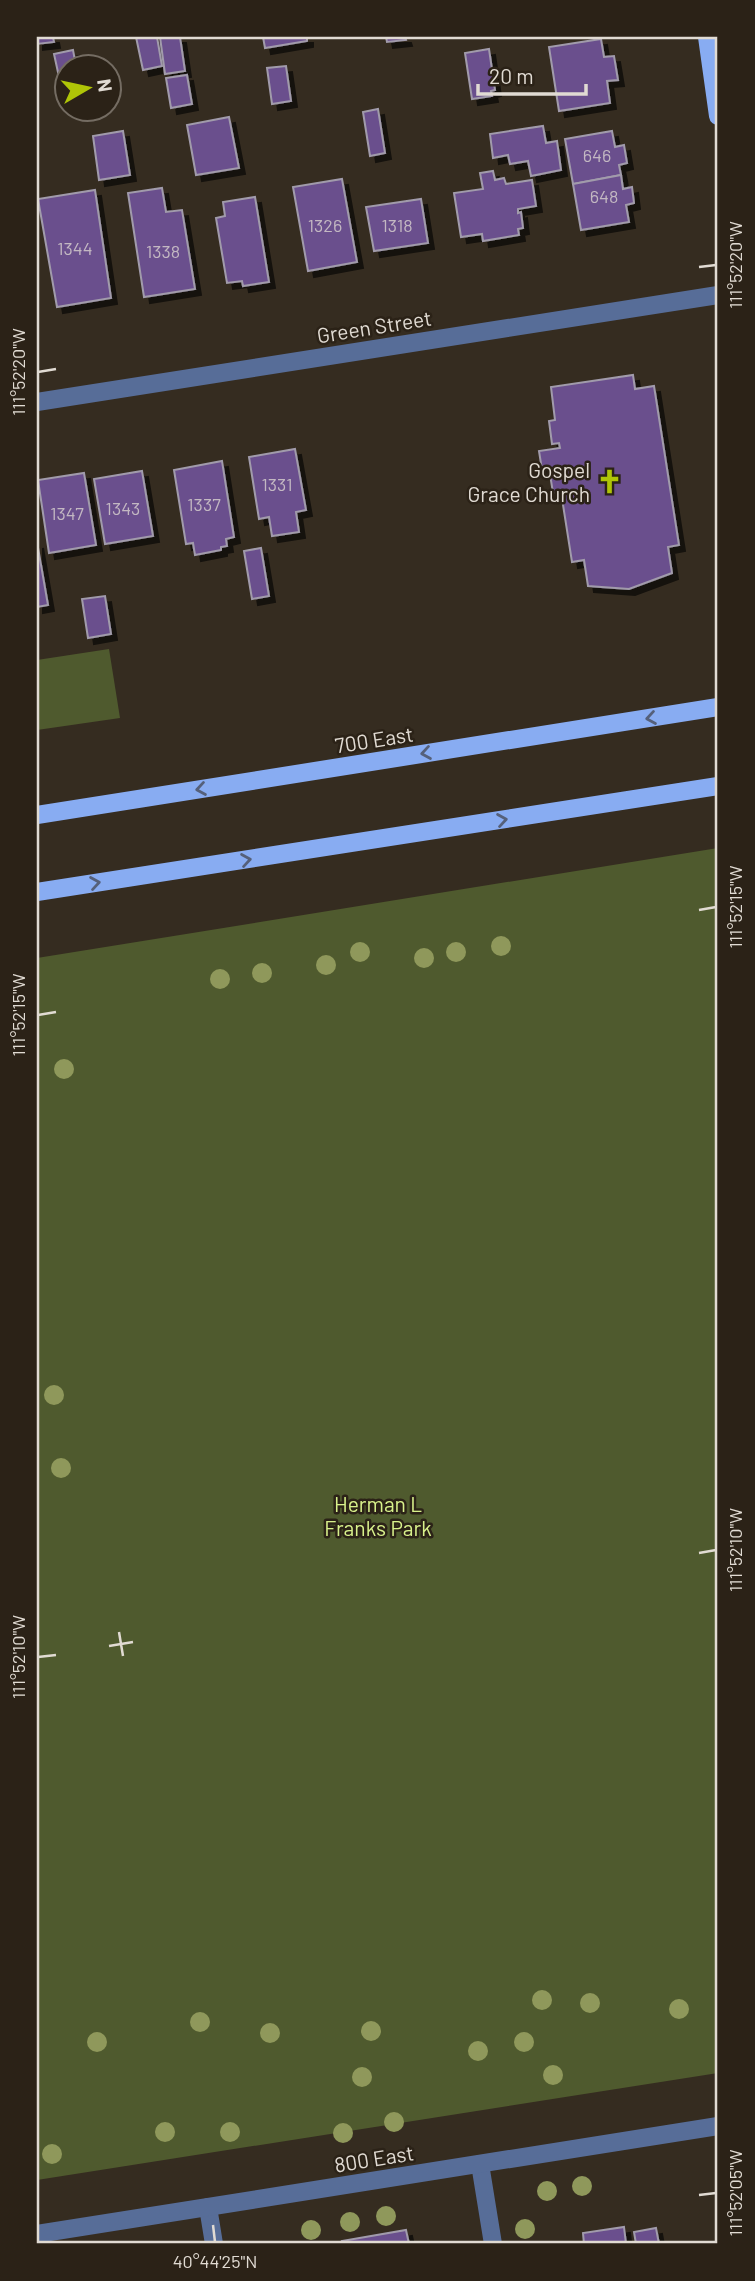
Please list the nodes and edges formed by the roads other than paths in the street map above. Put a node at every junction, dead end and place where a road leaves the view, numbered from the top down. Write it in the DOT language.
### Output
graph roads {
  1 [pos="707,37"];
  2 [pos="718,116"];
  3 [pos="718,295"];
  4 [pos="37,402"];
  5 [pos="718,707"];
  6 [pos="718,786"];
  7 [pos="37,815"];
  8 [pos="37,892"];
  9 [pos="718,2126"];
  10 [pos="480,2164"];
  11 [pos="208,2207"];
  12 [pos="37,2234"];
  13 [pos="214,2244"];
  14 [pos="493,2244"];
  1 -- 2 [label="main road"];
  3 -- 4 [label="street, Green Street"];
  5 -- 7 [label="main road, 700 East, one-way"];
  8 -- 6 [label="main road, one-way"];
  9 -- 10 [label="street, 800 East"];
  10 -- 11 [label="street, 800 East"];
  10 -- 14 [label="street"];
  11 -- 12 [label="street, 800 East"];
  11 -- 13 [label="street"];
}
